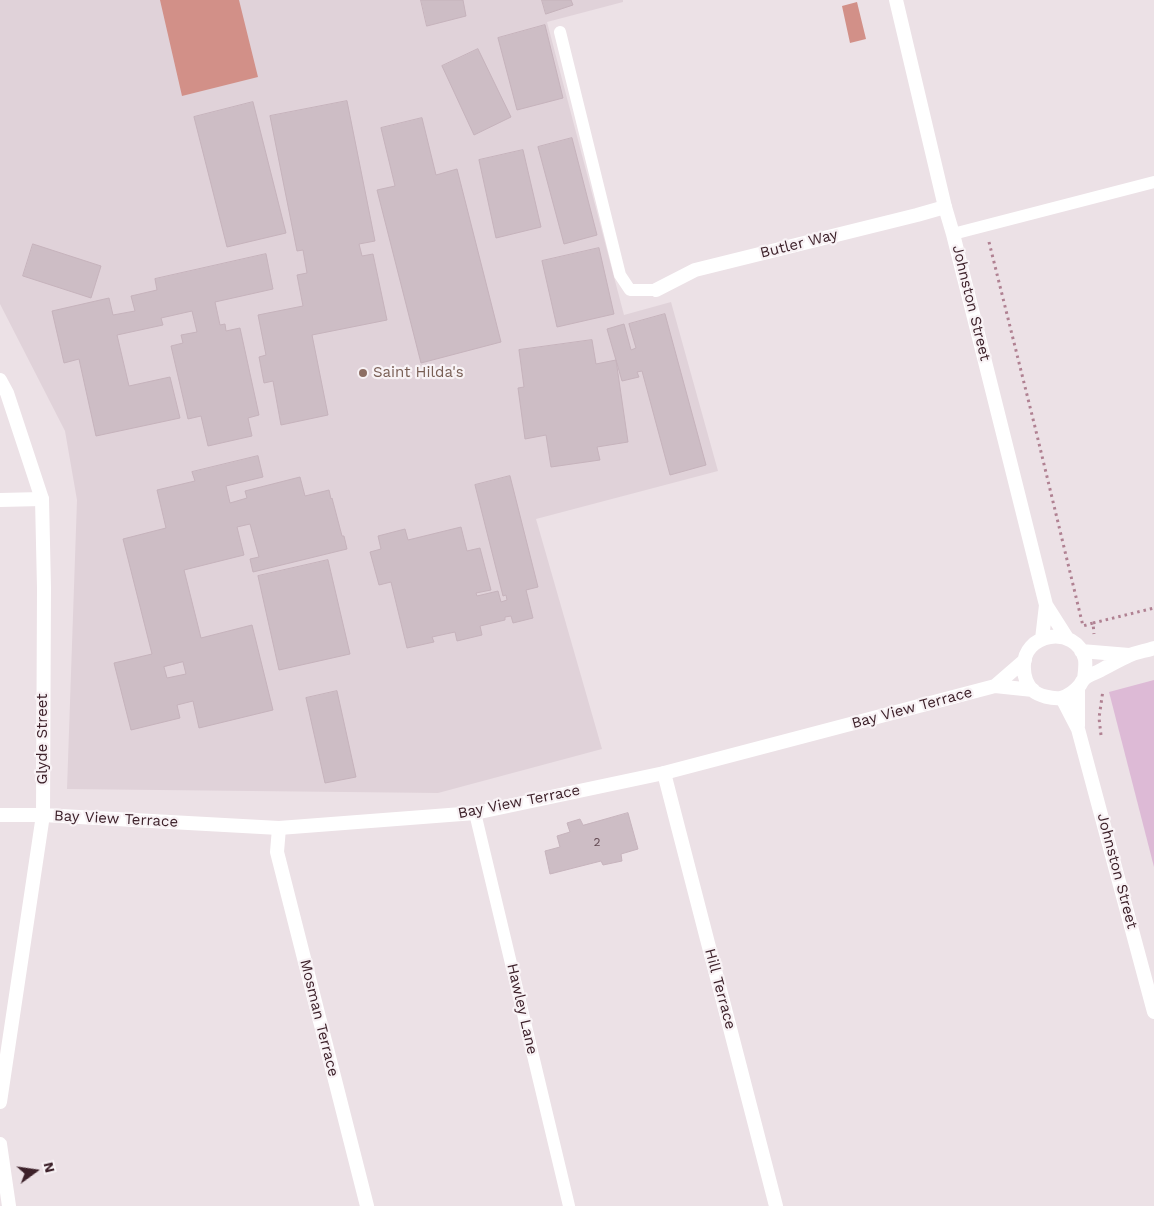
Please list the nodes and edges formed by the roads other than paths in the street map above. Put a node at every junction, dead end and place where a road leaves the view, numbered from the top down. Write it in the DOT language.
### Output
graph roads {
  1 [pos="896,0"];
  2 [pos="560,32"];
  3 [pos="1154,182"];
  4 [pos="945,207"];
  5 [pos="954,234"];
  6 [pos="656,290"];
  7 [pos="0,380"];
  8 [pos="42,499"];
  9 [pos="0,500"];
  10 [pos="1046,605"];
  11 [pos="1067,638"];
  12 [pos="1042,639"];
  13 [pos="1154,648"];
  14 [pos="1081,651"];
  15 [pos="1130,655"];
  16 [pos="1025,660"];
  17 [pos="1081,683"];
  18 [pos="995,686"];
  19 [pos="1033,690"];
  20 [pos="1062,698"];
  21 [pos="1078,729"];
  22 [pos="664,773"];
  23 [pos="475,813"];
  24 [pos="0,815"];
  25 [pos="43,815"];
  26 [pos="279,828"];
  27 [pos="1154,1012"];
  28 [pos="0,1102"];
  29 [pos="0,1144"];
  30 [pos="9,1206"];
  31 [pos="367,1206"];
  32 [pos="569,1206"];
  33 [pos="776,1206"];
  1 -- 4 [label="street, Johnston Street"];
  2 -- 6 [label="lane"];
  3 -- 5 [label="lane"];
  4 -- 5 [label="street, Johnston Street"];
  4 -- 6 [label="street, Butler Way"];
  5 -- 10 [label="street, Johnston Street"];
  7 -- 8 [label="street, Glyde Street"];
  8 -- 9 [label="street"];
  8 -- 25 [label="street, Glyde Street"];
  10 -- 11 [label="street, Johnston Street"];
  10 -- 12 [label="street, Johnston Street"];
  11 -- 12 [label="street"];
  11 -- 14 [label="street"];
  12 -- 16 [label="street"];
  13 -- 15 [label="street"];
  14 -- 15 [label="street"];
  14 -- 17 [label="street"];
  15 -- 17 [label="street"];
  16 -- 18 [label="street, Bay View Terrace"];
  16 -- 19 [label="street"];
  17 -- 20 [label="street"];
  17 -- 21 [label="street, Johnston Street"];
  18 -- 19 [label="street, Bay View Terrace"];
  18 -- 22 [label="street, Bay View Terrace"];
  19 -- 20 [label="street"];
  20 -- 21 [label="street, Johnston Street"];
  21 -- 27 [label="street, Johnston Street"];
  22 -- 23 [label="street, Bay View Terrace"];
  22 -- 33 [label="street, Hill Terrace"];
  23 -- 26 [label="street, Bay View Terrace"];
  23 -- 32 [label="lane, Hawley Lane"];
  24 -- 25 [label="street, Bay View Terrace"];
  25 -- 26 [label="street, Bay View Terrace"];
  25 -- 28 [label="street, Glyde Street"];
  26 -- 31 [label="street, Mosman Terrace"];
  29 -- 30 [label="street"];
}
